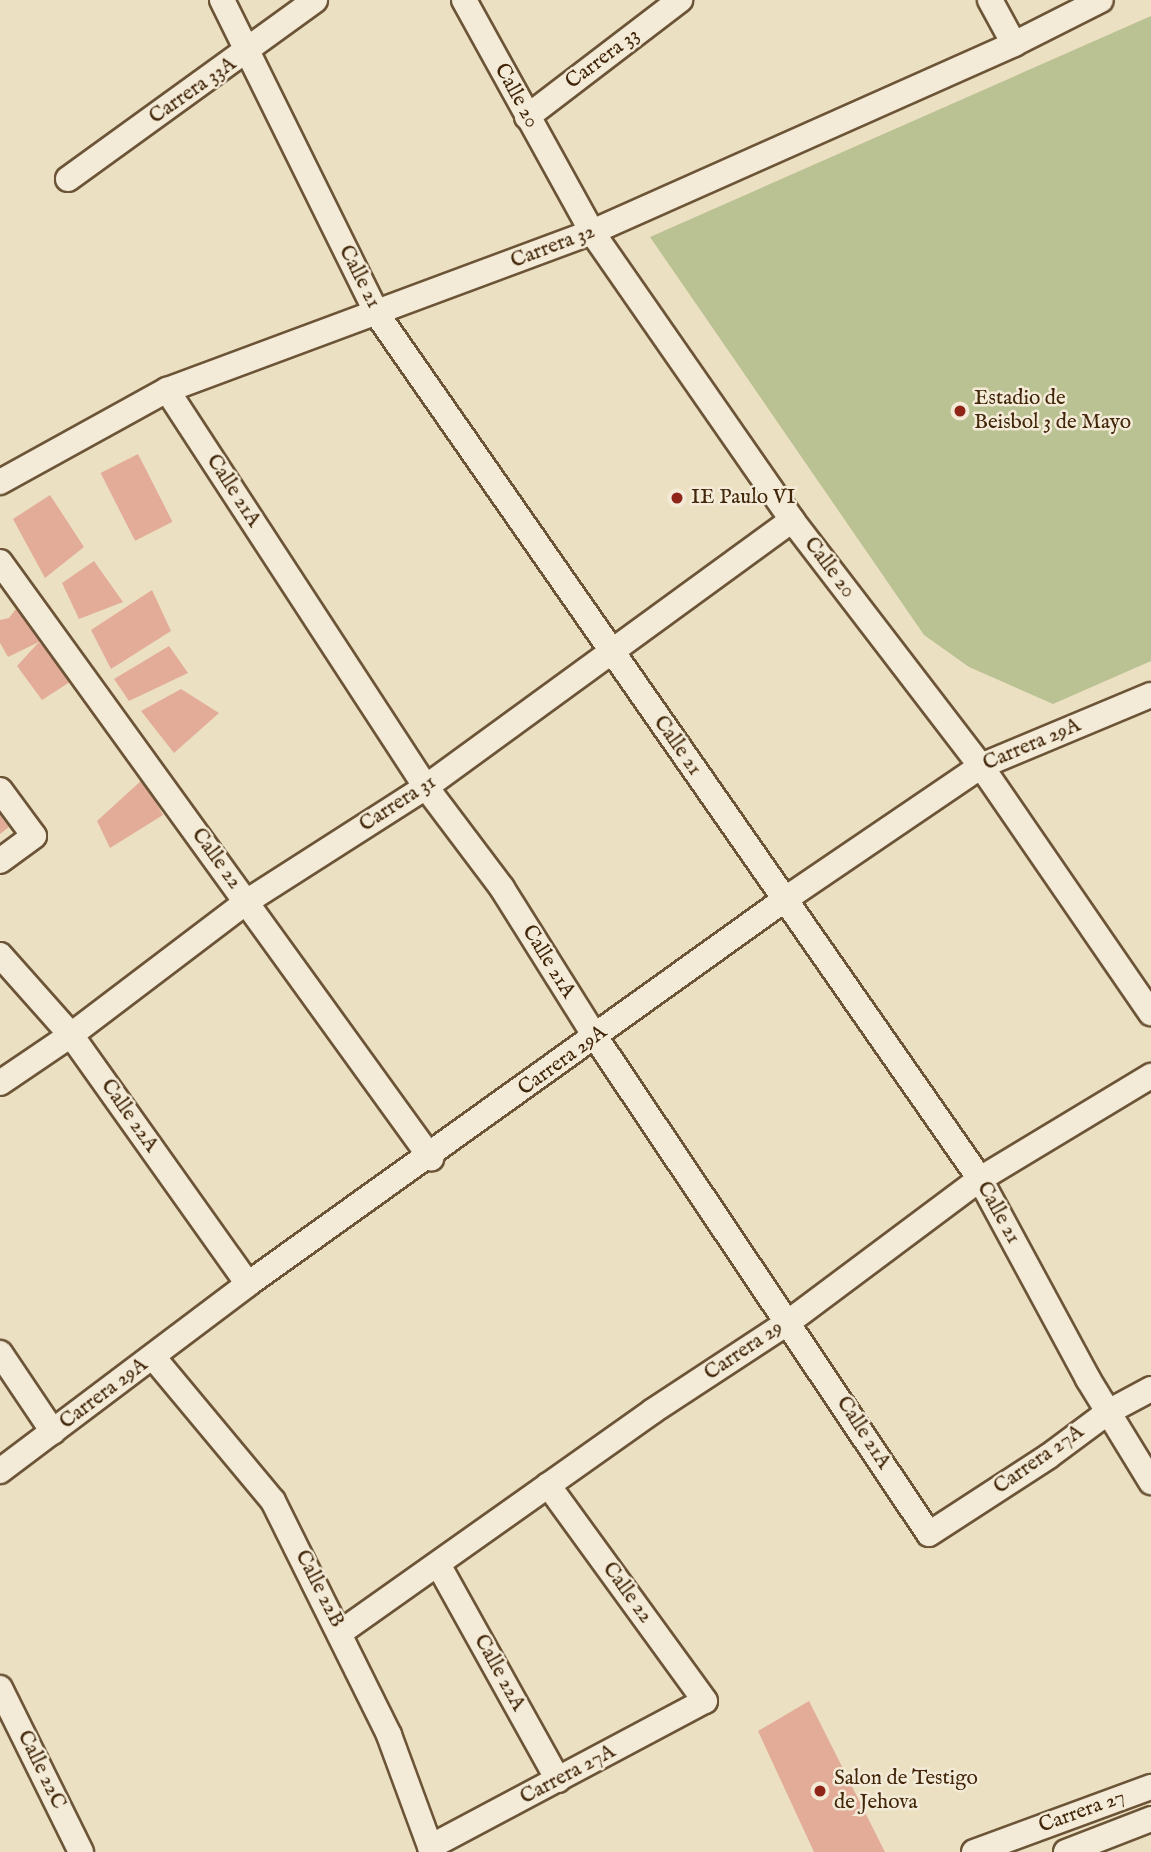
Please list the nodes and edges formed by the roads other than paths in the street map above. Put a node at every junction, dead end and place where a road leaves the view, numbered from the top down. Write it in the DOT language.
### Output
graph roads {
  1 [pos="222,0"];
  2 [pos="315,0"];
  3 [pos="464,0"];
  4 [pos="680,0"];
  5 [pos="990,0"];
  6 [pos="1101,0"];
  7 [pos="1014,44"];
  8 [pos="247,52"];
  9 [pos="527,117"];
  10 [pos="68,179"];
  11 [pos="592,232"];
  12 [pos="377,314"];
  13 [pos="167,390"];
  14 [pos="0,482"];
  15 [pos="792,520"];
  16 [pos="0,562"];
  17 [pos="612,652"];
  18 [pos="1151,695"];
  19 [pos="981,766"];
  20 [pos="426,787"];
  21 [pos="0,790"];
  22 [pos="0,861"];
  23 [pos="783,900"];
  24 [pos="246,902"];
  25 [pos="0,955"];
  26 [pos="1151,1013"];
  27 [pos="71,1035"];
  28 [pos="596,1038"];
  29 [pos="1151,1076"];
  30 [pos="0,1083"];
  31 [pos="430,1158"];
  32 [pos="980,1179"];
  33 [pos="248,1284"];
  34 [pos="790,1321"];
  35 [pos="0,1353"];
  36 [pos="153,1357"];
  37 [pos="1151,1389"];
  38 [pos="1108,1412"];
  39 [pos="53,1432"];
  40 [pos="0,1471"];
  41 [pos="1151,1482"];
  42 [pos="548,1485"];
  43 [pos="929,1534"];
  44 [pos="439,1566"];
  45 [pos="341,1632"];
  46 [pos="0,1688"];
  47 [pos="705,1701"];
  48 [pos="558,1780"];
  49 [pos="1151,1787"];
  50 [pos="1151,1819"];
  51 [pos="431,1849"];
  52 [pos="81,1852"];
  53 [pos="974,1852"];
  54 [pos="1066,1852"];
  1 -- 8 [label="street, Calle 21"];
  2 -- 8 [label="street, Carrera 33A"];
  3 -- 9 [label="street, Calle 20"];
  4 -- 9 [label="street, Carrera 33"];
  5 -- 7 [label="street"];
  6 -- 7 [label="street, Carrera 32"];
  7 -- 11 [label="street, Carrera 32"];
  8 -- 10 [label="street, Carrera 33A"];
  8 -- 12 [label="street, Calle 21"];
  9 -- 11 [label="street, Calle 20"];
  11 -- 12 [label="street, Carrera 32"];
  11 -- 15 [label="street, Calle 20"];
  12 -- 13 [label="street, Carrera 32"];
  12 -- 17 [label="street, Calle 21"];
  13 -- 14 [label="street, Carrera 32"];
  13 -- 20 [label="street, Calle 21A"];
  15 -- 17 [label="street, Carrera 31"];
  15 -- 19 [label="street, Calle 20"];
  16 -- 24 [label="street, Calle 22"];
  17 -- 20 [label="street, Carrera 31"];
  17 -- 23 [label="street, Calle 21"];
  18 -- 19 [label="street, Carrera 29A"];
  19 -- 23 [label="street, Carrera 29A"];
  19 -- 26 [label="street, Calle 20"];
  20 -- 24 [label="street, Carrera 31"];
  20 -- 28 [label="street, Calle 21A"];
  21 -- 22 [label="street"];
  23 -- 28 [label="street, Carrera 29A"];
  23 -- 32 [label="street, Calle 21"];
  24 -- 27 [label="street, Carrera 31"];
  24 -- 31 [label="street, Calle 22"];
  25 -- 27 [label="street, Calle 22A"];
  27 -- 30 [label="street, Carrera 31"];
  27 -- 33 [label="street, Calle 22A"];
  28 -- 31 [label="street, Carrera 29A"];
  28 -- 34 [label="street, Calle 21A"];
  29 -- 32 [label="street, Carrera 29"];
  31 -- 33 [label="street, Carrera 29A"];
  32 -- 34 [label="street, Carrera 29"];
  32 -- 38 [label="street, Calle 21"];
  33 -- 36 [label="street, Carrera 29A"];
  34 -- 42 [label="street, Carrera 29"];
  34 -- 43 [label="street, Calle 21A"];
  35 -- 39 [label="street"];
  36 -- 39 [label="street, Carrera 29A"];
  36 -- 45 [label="street, Calle 22B"];
  37 -- 38 [label="street, Carrera 27A"];
  38 -- 41 [label="street, Calle 21"];
  38 -- 43 [label="street, Carrera 27A"];
  39 -- 40 [label="street, Carrera 29A"];
  42 -- 44 [label="street, Carrera 29"];
  42 -- 47 [label="street, Calle 22"];
  44 -- 45 [label="street, Carrera 29"];
  44 -- 48 [label="street, Calle 22A"];
  45 -- 51 [label="street, Calle 22B"];
  46 -- 52 [label="street, Calle 22C"];
  47 -- 48 [label="street, Carrera 27A"];
  48 -- 51 [label="street, Carrera 27A"];
  49 -- 53 [label="street, Carrera 27"];
  50 -- 54 [label="street, Carrera 27"];
}
